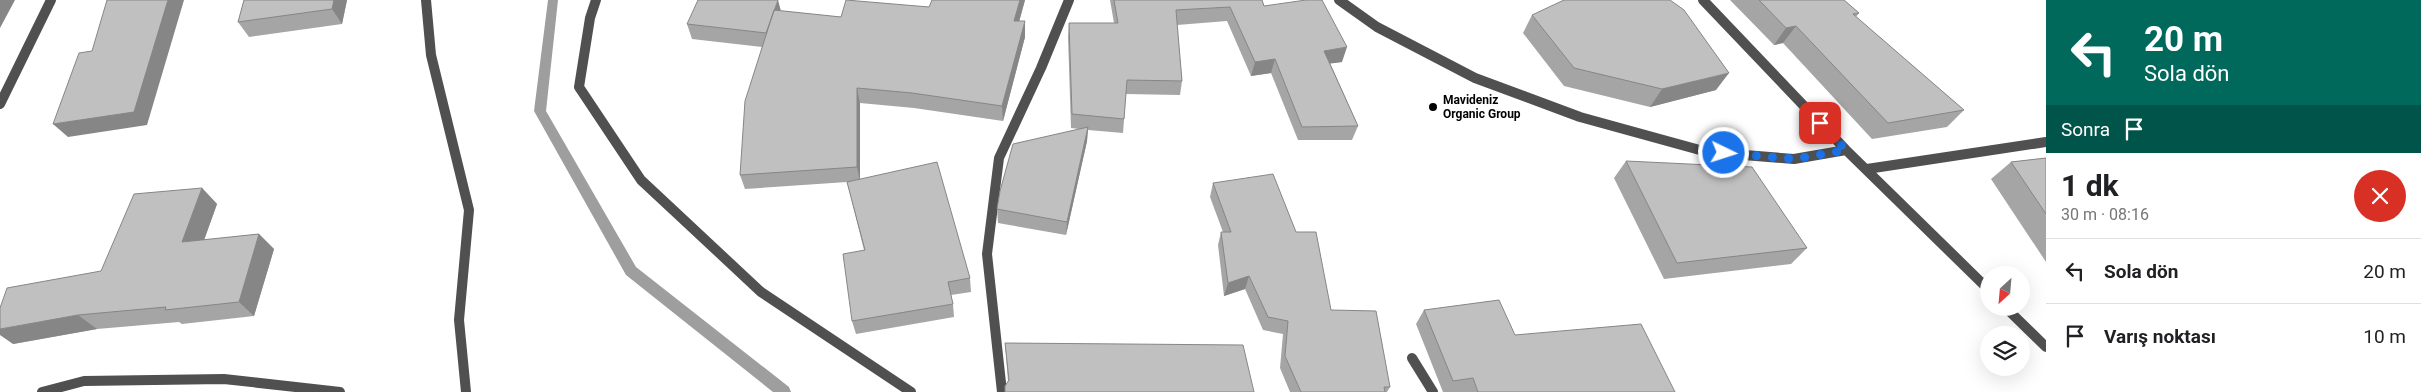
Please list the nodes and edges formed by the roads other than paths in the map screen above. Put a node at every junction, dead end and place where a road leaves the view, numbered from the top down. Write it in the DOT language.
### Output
graph roads {
  1 [pos="51,0"];
  2 [pos="426,0"];
  3 [pos="596,0"];
  4 [pos="1069,0"];
  5 [pos="1339,0"];
  6 [pos="1703,0"];
  7 [pos="0,104"];
  8 [pos="2046,142"];
  9 [pos="1846,150"];
  10 [pos="1867,169"];
  11 [pos="1980,281"];
  12 [pos="2014,316"];
  13 [pos="2046,347"];
  14 [pos="1412,358"];
  15 [pos="42,392"];
  16 [pos="340,392"];
  17 [pos="466,392"];
  18 [pos="911,392"];
  19 [pos="1002,392"];
  20 [pos="1433,392"];
  1 -- 7 [label="street"];
  2 -- 17 [label="street"];
  3 -- 18 [label="street"];
  4 -- 19 [label="street"];
  5 -- 9 [label="street"];
  6 -- 9 [label="street"];
  8 -- 10 [label="street"];
  9 -- 10 [label="street"];
  10 -- 11 [label="street"];
  12 -- 13 [label="street"];
  14 -- 20 [label="street"];
  15 -- 16 [label="street"];
}
